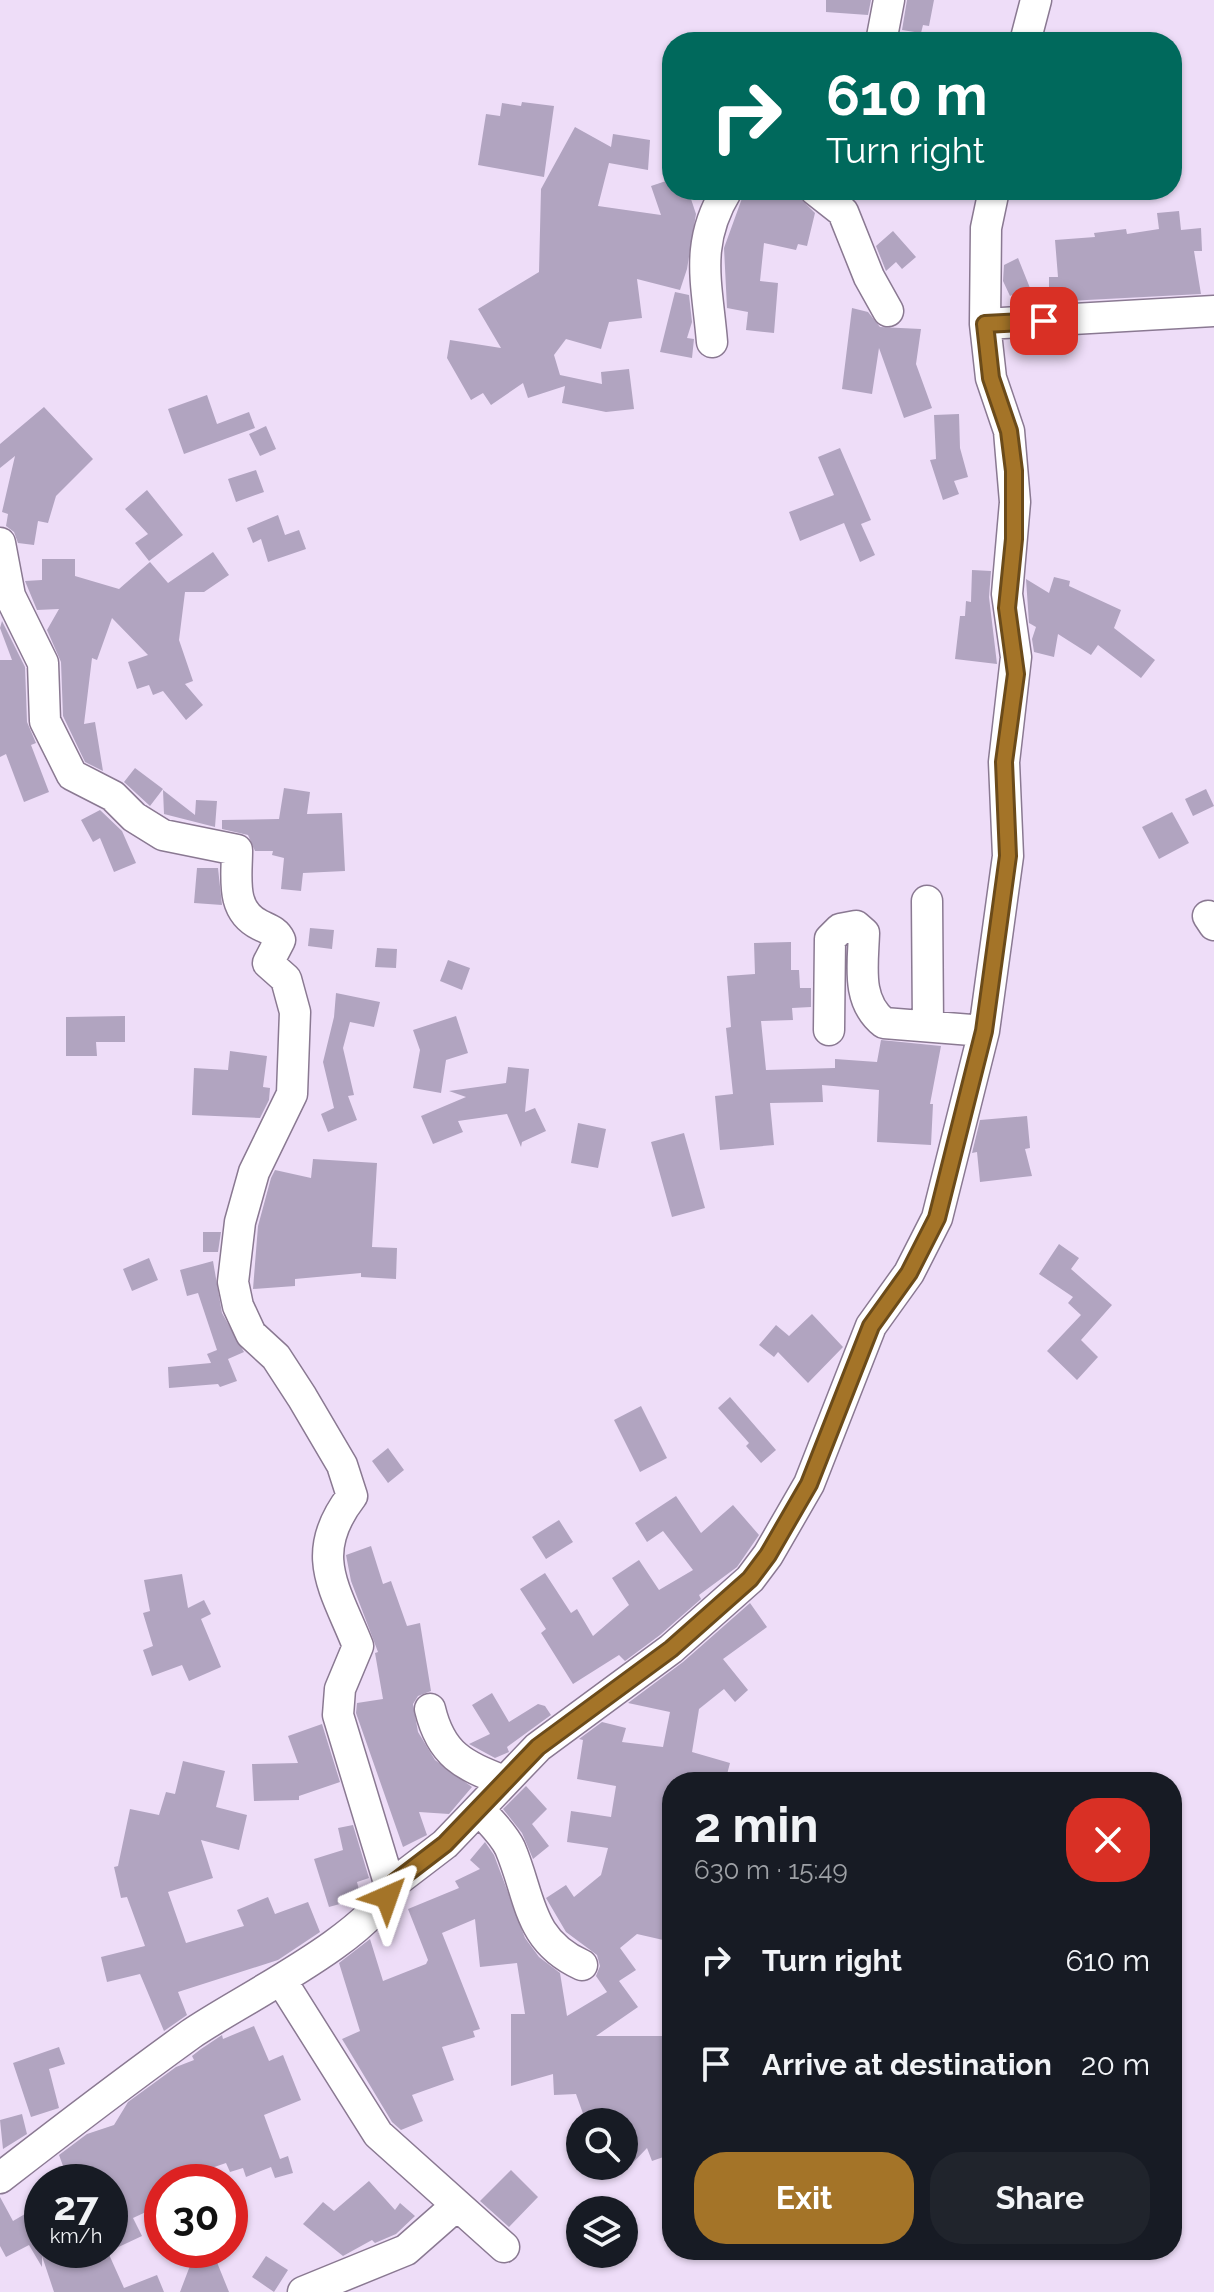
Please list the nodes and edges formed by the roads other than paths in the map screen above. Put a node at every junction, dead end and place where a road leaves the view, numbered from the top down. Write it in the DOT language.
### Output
graph roads {
  1 [pos="889,0"];
  2 [pos="1036,0"];
  3 [pos="883,32"];
  4 [pos="1028,32"];
  5 [pos="721,200"];
  6 [pos="828,200"];
  7 [pos="992,200"];
  8 [pos="888,311"];
  9 [pos="1214,311"];
  10 [pos="985,324"];
  11 [pos="712,342"];
  12 [pos="0,543"];
  13 [pos="927,901"];
  14 [pos="928,1026"];
  15 [pos="829,1030"];
  16 [pos="984,1031"];
  17 [pos="430,1709"];
  18 [pos="504,1781"];
  19 [pos="479,1809"];
  20 [pos="390,1886"];
  21 [pos="582,1965"];
  22 [pos="281,1980"];
  23 [pos="0,2178"];
  24 [pos="456,2206"];
  25 [pos="504,2247"];
  26 [pos="303,2292"];
  1 -- 3 [label="street"];
  2 -- 4 [label="street"];
  5 -- 11 [label="street"];
  6 -- 8 [label="street"];
  7 -- 10 [label="street"];
  9 -- 10 [label="street"];
  10 -- 16 [label="street"];
  12 -- 20 [label="street"];
  13 -- 14 [label="street"];
  14 -- 15 [label="street"];
  14 -- 16 [label="street"];
  16 -- 18 [label="street"];
  17 -- 18 [label="street"];
  18 -- 19 [label="street"];
  19 -- 20 [label="street"];
  19 -- 21 [label="street"];
  20 -- 22 [label="street"];
  22 -- 23 [label="street"];
  22 -- 24 [label="street"];
  24 -- 25 [label="street"];
  24 -- 26 [label="street"];
}
